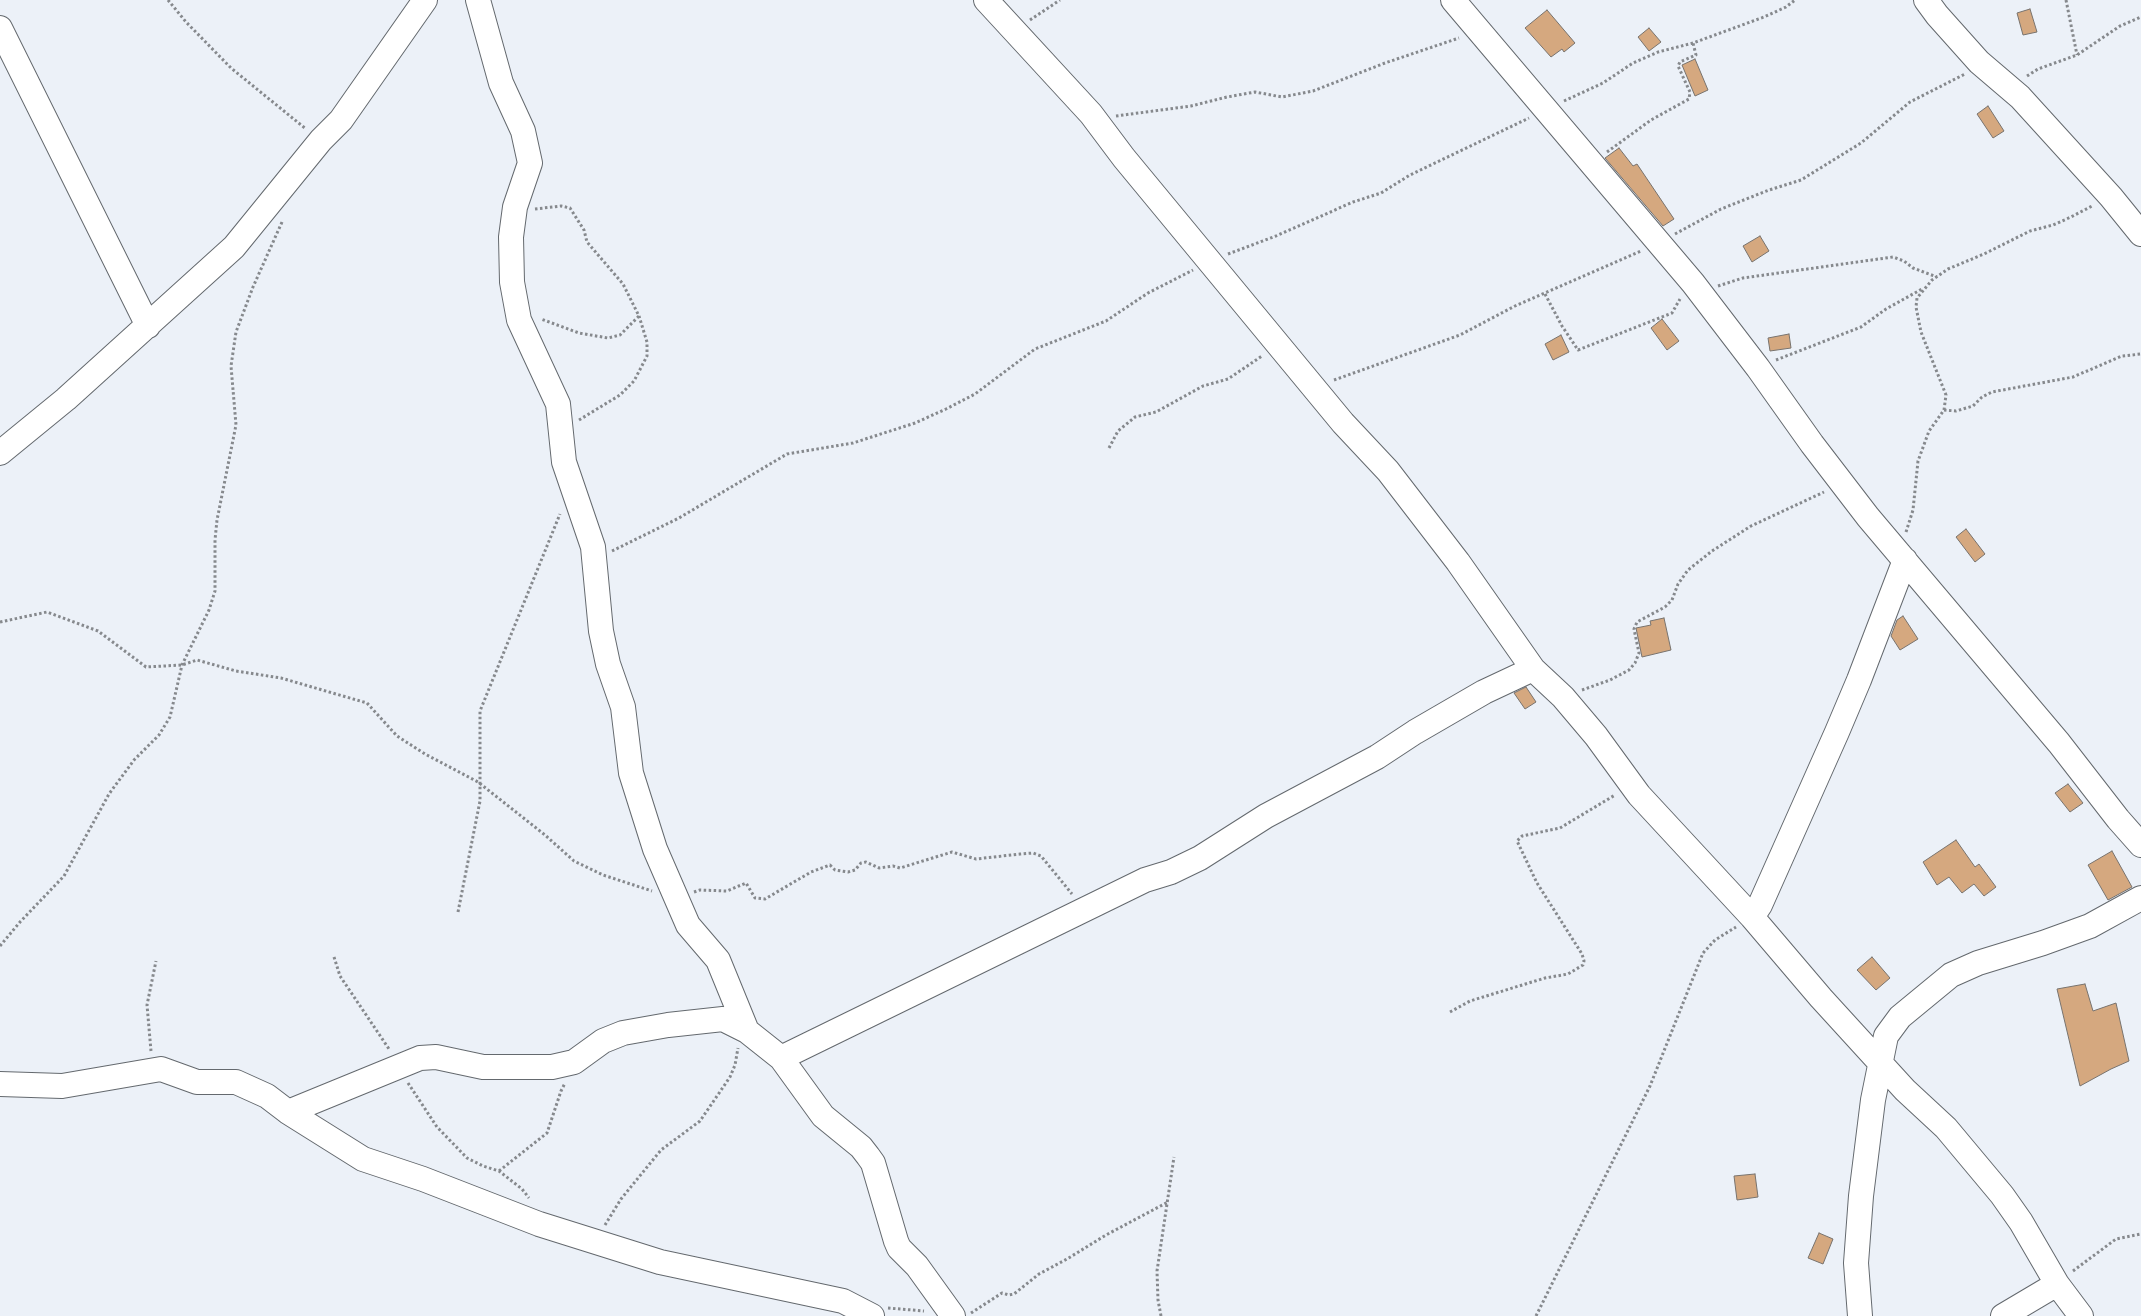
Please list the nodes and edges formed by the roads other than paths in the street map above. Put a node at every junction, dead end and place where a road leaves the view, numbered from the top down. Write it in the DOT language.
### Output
graph roads {
  1 [pos="425,0"];
  2 [pos="478,0"];
  3 [pos="986,0"];
  4 [pos="1453,0"];
  5 [pos="1926,0"];
  6 [pos="0,28"];
  7 [pos="2141,234"];
  8 [pos="148,326"];
  9 [pos="0,453"];
  10 [pos="1901,556"];
  11 [pos="1533,669"];
  12 [pos="2141,845"];
  13 [pos="2141,898"];
  14 [pos="1752,916"];
  15 [pos="730,988"];
  16 [pos="702,1021"];
  17 [pos="747,1030"];
  18 [pos="781,1058"];
  19 [pos="1880,1063"];
  20 [pos="0,1084"];
  21 [pos="288,1112"];
  22 [pos="2057,1284"];
  23 [pos="867,1313"];
  24 [pos="957,1314"];
  25 [pos="1860,1316"];
  26 [pos="2003,1316"];
  27 [pos="2081,1316"];
  1 -- 8 [label="street"];
  2 -- 15 [label="street"];
  3 -- 11 [label="street"];
  4 -- 10 [label="street"];
  5 -- 7 [label="street"];
  6 -- 8 [label="street"];
  8 -- 9 [label="street"];
  10 -- 12 [label="street"];
  10 -- 14 [label="street"];
  11 -- 14 [label="street"];
  11 -- 18 [label="street"];
  13 -- 19 [label="street"];
  14 -- 19 [label="street"];
  15 -- 16 [label="street"];
  15 -- 17 [label="street"];
  16 -- 17 [label="street"];
  16 -- 21 [label="street"];
  17 -- 18 [label="street"];
  18 -- 24 [label="street"];
  19 -- 22 [label="street"];
  19 -- 25 [label="street"];
  20 -- 21 [label="street"];
  21 -- 23 [label="street"];
  22 -- 26 [label="street"];
  22 -- 27 [label="street"];
}
